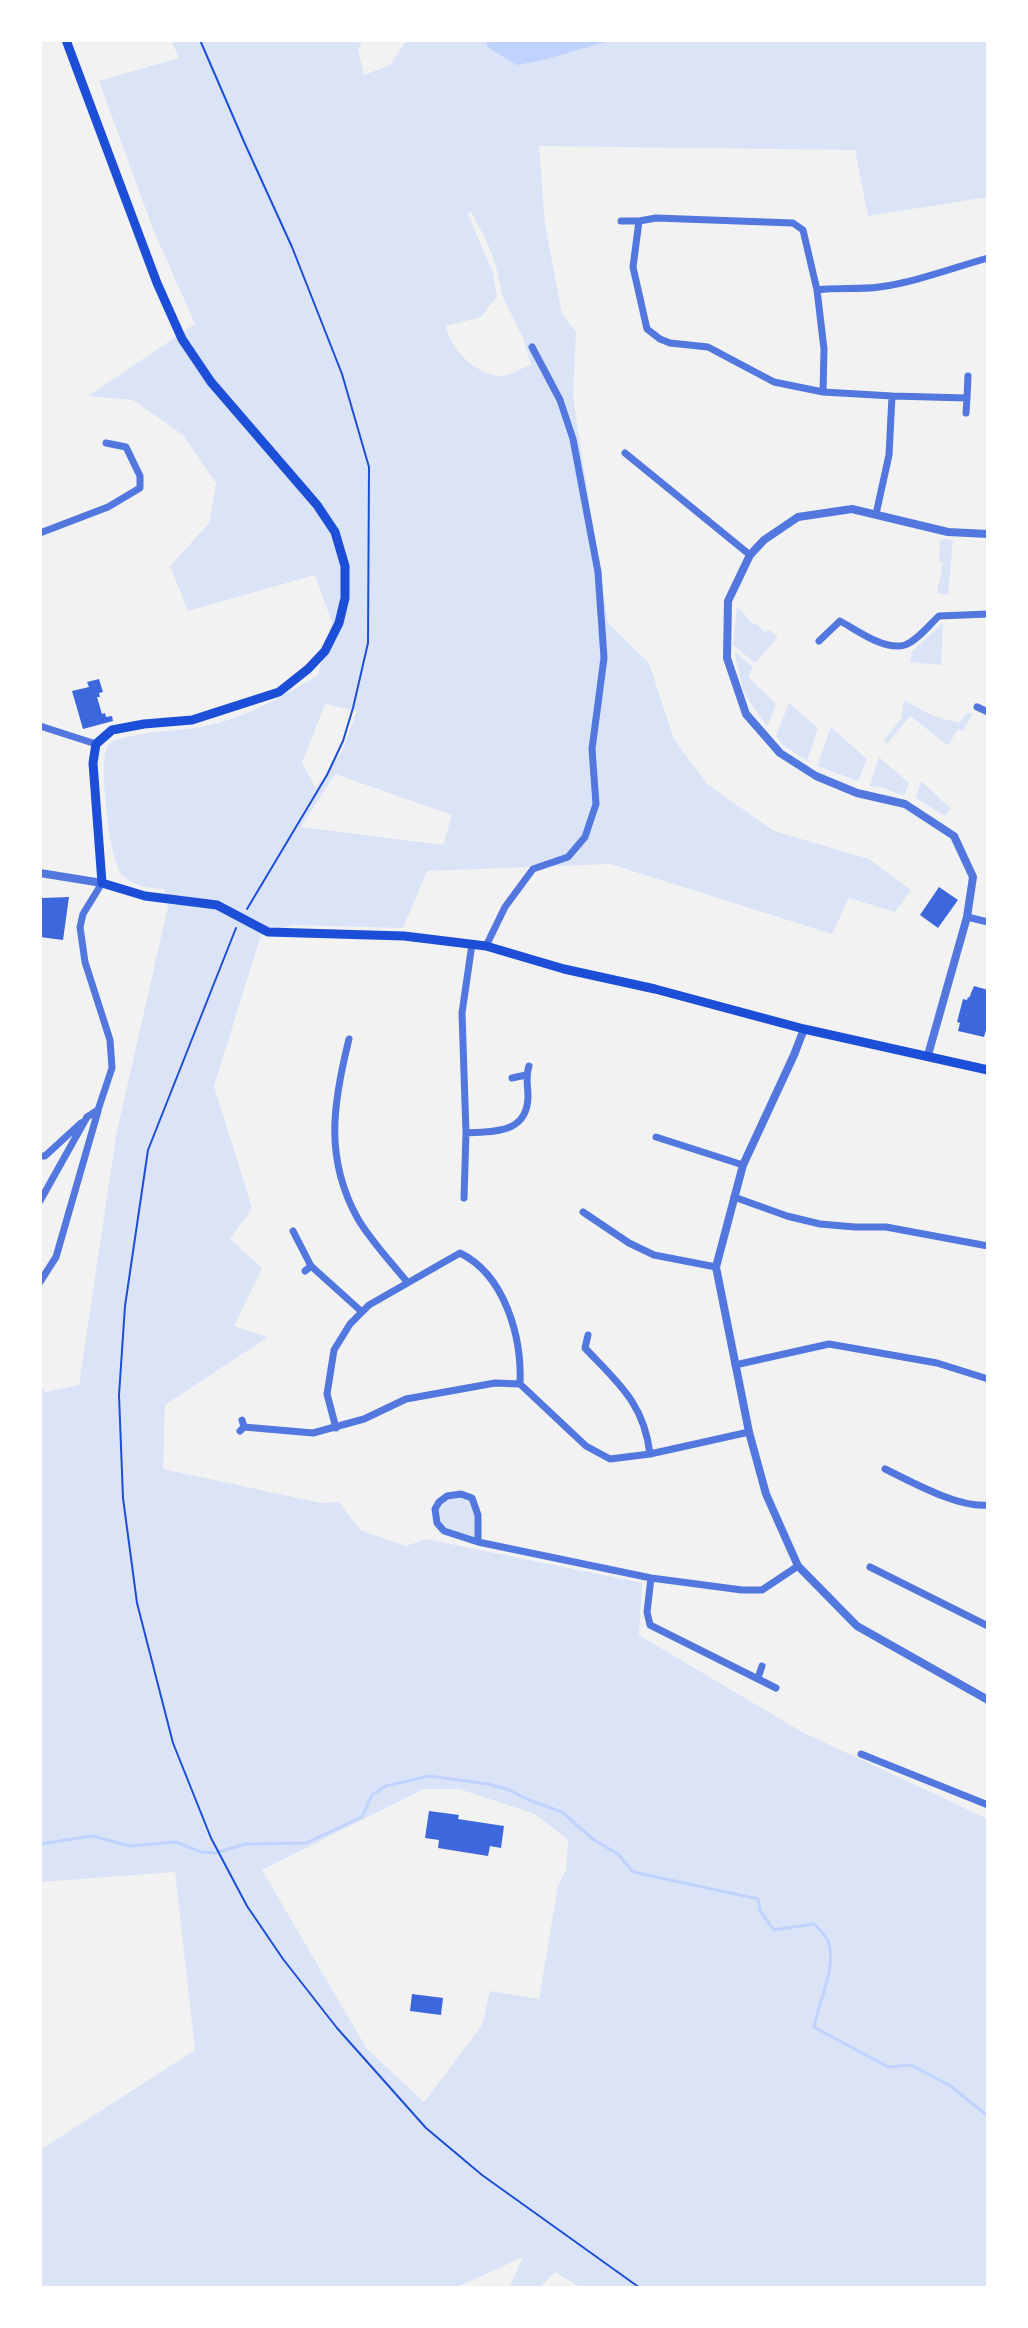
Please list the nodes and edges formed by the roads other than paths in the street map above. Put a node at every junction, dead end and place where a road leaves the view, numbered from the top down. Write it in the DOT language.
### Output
graph roads {
  1 [pos="66,40"];
  2 [pos="621,221"];
  3 [pos="639,221"];
  4 [pos="988,258"];
  5 [pos="817,290"];
  6 [pos="532,347"];
  7 [pos="968,376"];
  8 [pos="823,392"];
  9 [pos="892,396"];
  10 [pos="967,398"];
  11 [pos="966,413"];
  12 [pos="106,443"];
  13 [pos="625,453"];
  14 [pos="876,514"];
  15 [pos="40,533"];
  16 [pos="988,534"];
  17 [pos="750,555"];
  18 [pos="954,604"];
  19 [pos="844,611"];
  20 [pos="954,614"];
  21 [pos="988,614"];
  22 [pos="840,621"];
  23 [pos="819,641"];
  24 [pos="977,707"];
  25 [pos="988,712"];
  26 [pos="40,726"];
  27 [pos="96,744"];
  28 [pos="40,873"];
  29 [pos="102,883"];
  30 [pos="967,917"];
  31 [pos="988,922"];
  32 [pos="472,944"];
  33 [pos="486,946"];
  34 [pos="804,1029"];
  35 [pos="349,1039"];
  36 [pos="928,1055"];
  37 [pos="344,1061"];
  38 [pos="355,1063"];
  39 [pos="529,1066"];
  40 [pos="988,1070"];
  41 [pos="526,1075"];
  42 [pos="512,1078"];
  43 [pos="98,1110"];
  44 [pos="87,1117"];
  45 [pos="466,1133"];
  46 [pos="657,1137"];
  47 [pos="40,1156"];
  48 [pos="743,1165"];
  49 [pos="734,1197"];
  50 [pos="464,1198"];
  51 [pos="40,1201"];
  52 [pos="583,1213"];
  53 [pos="293,1231"];
  54 [pos="988,1246"];
  55 [pos="716,1267"];
  56 [pos="40,1282"];
  57 [pos="407,1282"];
  58 [pos="362,1312"];
  59 [pos="588,1335"];
  60 [pos="735,1365"];
  61 [pos="988,1379"];
  62 [pos="520,1384"];
  63 [pos="242,1426"];
  64 [pos="336,1428"];
  65 [pos="749,1432"];
  66 [pos="650,1454"];
  67 [pos="885,1469"];
  68 [pos="988,1505"];
  69 [pos="478,1542"];
  70 [pos="798,1566"];
  71 [pos="870,1567"];
  72 [pos="908,1576"];
  73 [pos="651,1578"];
  74 [pos="903,1585"];
  75 [pos="988,1626"];
  76 [pos="762,1666"];
  77 [pos="758,1678"];
  78 [pos="776,1688"];
  79 [pos="988,1700"];
  80 [pos="861,1754"];
  81 [pos="988,1805"];
  1 -- 27 [label="main road"];
  2 -- 3 [label="street"];
  3 -- 5 [label="street"];
  3 -- 8 [label="street"];
  4 -- 5 [label="street"];
  5 -- 8 [label="street"];
  6 -- 33 [label="street"];
  7 -- 10 [label="street"];
  8 -- 9 [label="street"];
  9 -- 10 [label="street"];
  9 -- 14 [label="street"];
  10 -- 11 [label="street"];
  12 -- 15 [label="street"];
  13 -- 17 [label="street"];
  14 -- 16 [label="street"];
  14 -- 17 [label="street"];
  17 -- 30 [label="street"];
  18 -- 20 [label="street"];
  19 -- 22 [label="street"];
  20 -- 21 [label="street"];
  20 -- 22 [label="street"];
  22 -- 23 [label="street"];
  24 -- 25 [label="street"];
  26 -- 27 [label="street"];
  27 -- 29 [label="main road"];
  28 -- 29 [label="street"];
  29 -- 32 [label="main road"];
  29 -- 43 [label="street"];
  30 -- 31 [label="street"];
  30 -- 36 [label="street"];
  32 -- 33 [label="main road"];
  32 -- 45 [label="street"];
  33 -- 34 [label="main road"];
  34 -- 36 [label="main road"];
  34 -- 48 [label="street"];
  35 -- 37 [label="street"];
  36 -- 40 [label="main road"];
  37 -- 38 [label="street"];
  37 -- 57 [label="street"];
  39 -- 41 [label="street"];
  41 -- 42 [label="street"];
  41 -- 45 [label="street"];
  43 -- 44 [label="street"];
  43 -- 56 [label="street"];
  44 -- 47 [label="street"];
  44 -- 51 [label="street"];
  45 -- 50 [label="street"];
  46 -- 48 [label="street"];
  48 -- 49 [label="street"];
  49 -- 54 [label="street"];
  49 -- 55 [label="street"];
  52 -- 55 [label="street"];
  53 -- 58 [label="street"];
  55 -- 60 [label="street"];
  57 -- 58 [label="street"];
  57 -- 62 [label="street"];
  58 -- 64 [label="street"];
  59 -- 66 [label="street"];
  60 -- 61 [label="street"];
  60 -- 65 [label="street"];
  62 -- 64 [label="street"];
  62 -- 66 [label="street"];
  63 -- 64 [label="street"];
  65 -- 66 [label="street"];
  65 -- 70 [label="street"];
  67 -- 68 [label="street"];
  69 -- 69 [label="street"];
  69 -- 73 [label="street"];
  70 -- 73 [label="street"];
  70 -- 79 [label="street"];
  71 -- 74 [label="street"];
  72 -- 74 [label="street"];
  73 -- 77 [label="street"];
  74 -- 75 [label="street"];
  76 -- 77 [label="street"];
  77 -- 78 [label="street"];
  80 -- 81 [label="street"];
}
